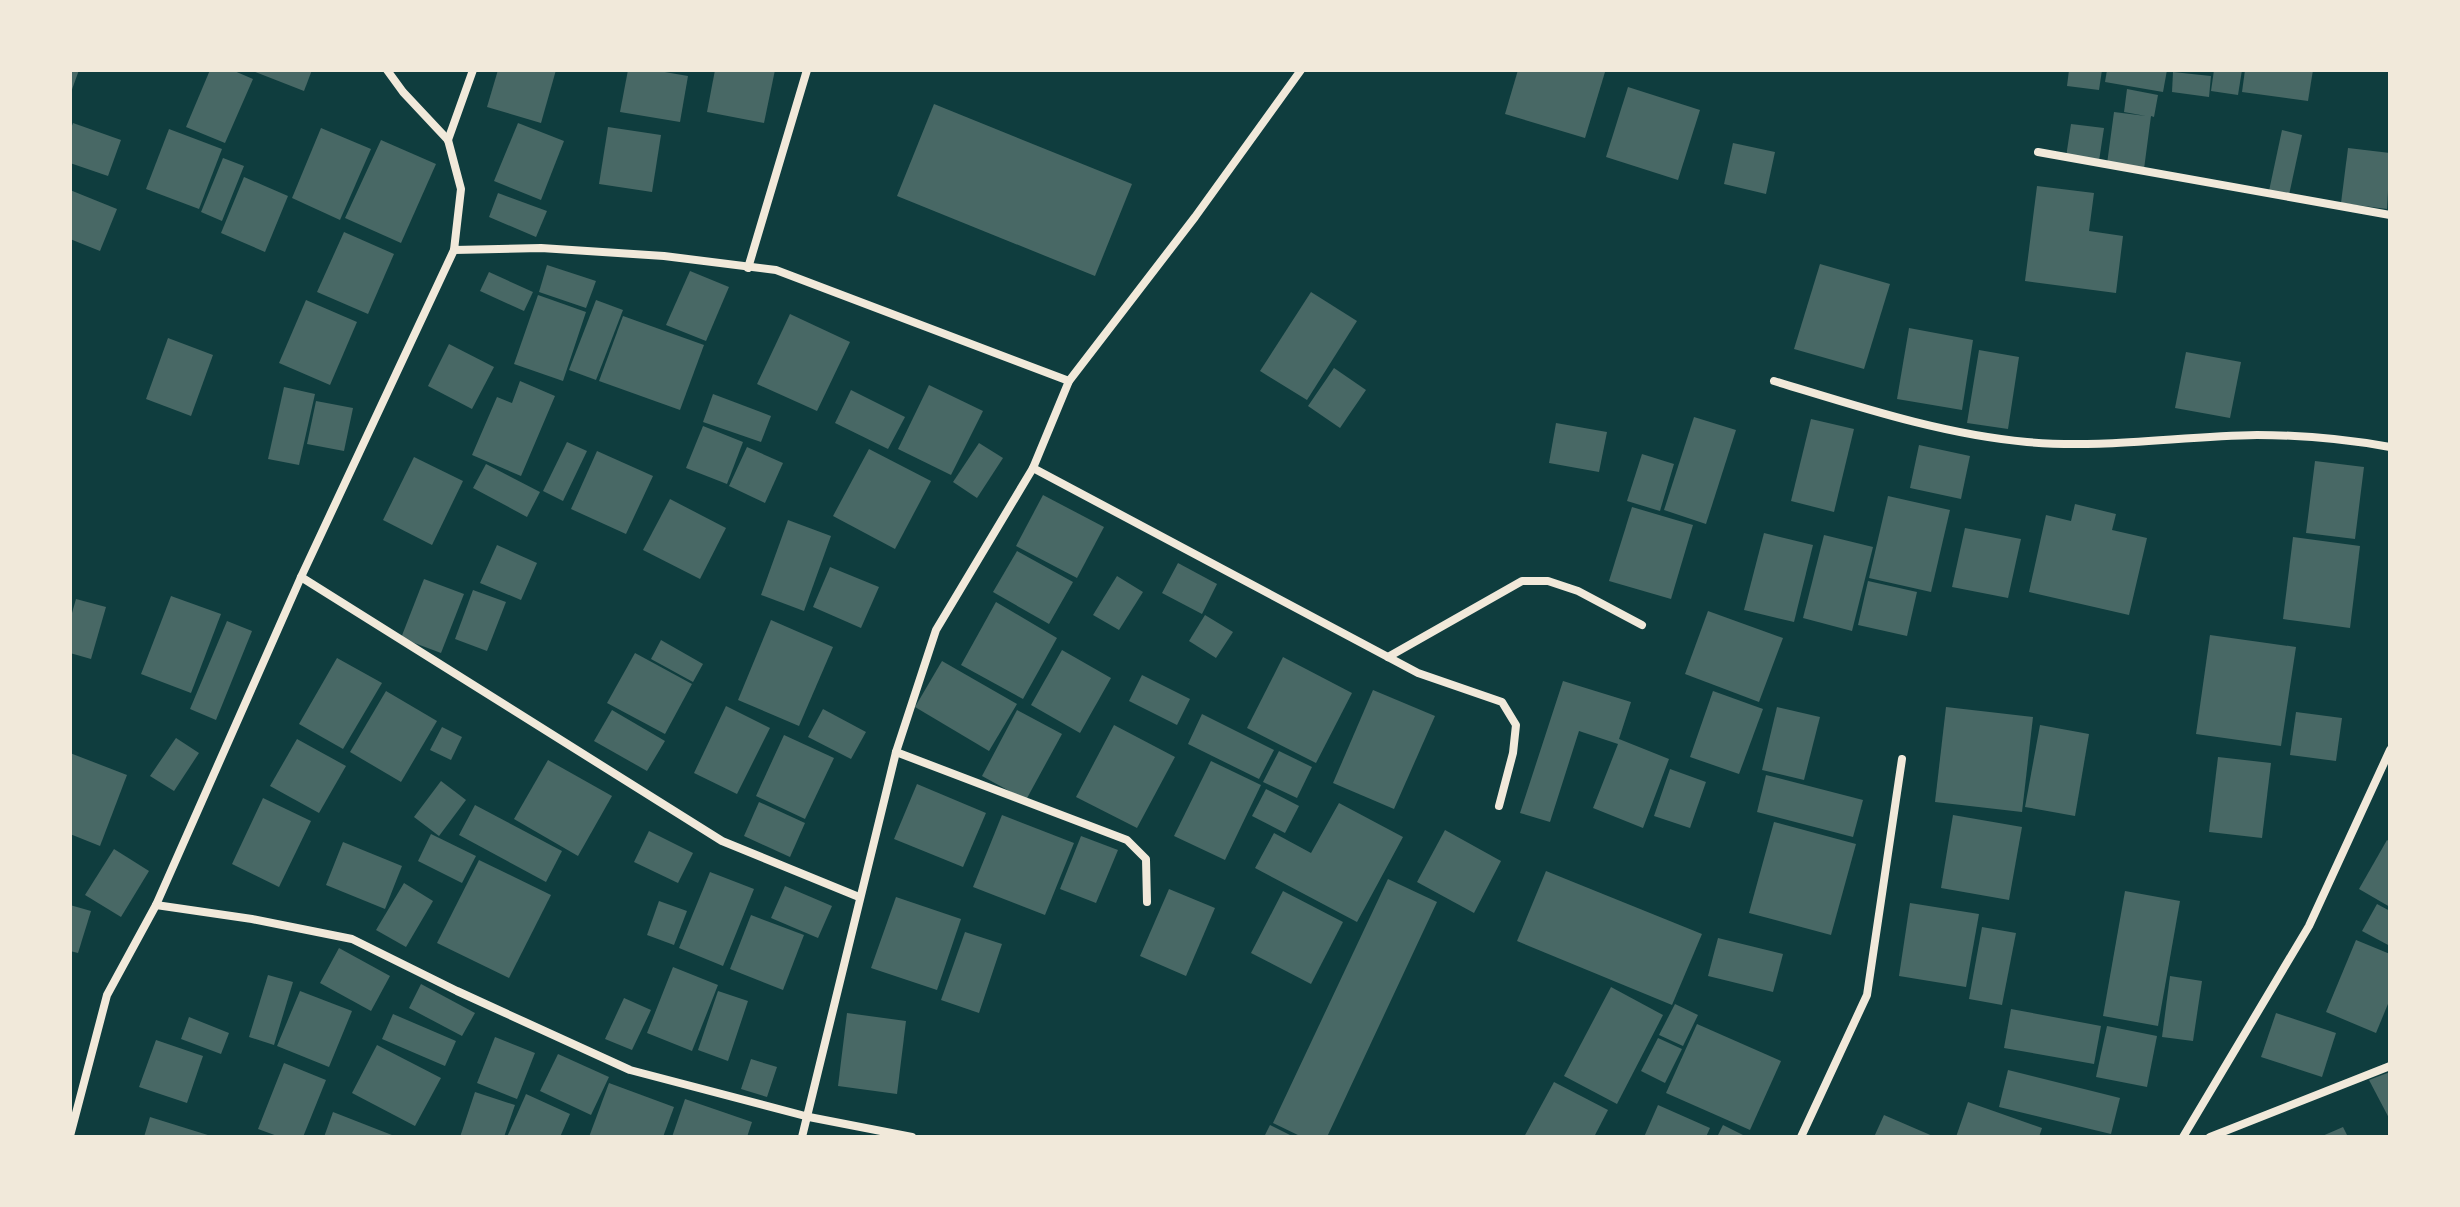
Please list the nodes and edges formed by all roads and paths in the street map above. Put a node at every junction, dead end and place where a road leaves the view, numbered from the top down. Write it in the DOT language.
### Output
graph roads {
  1 [pos="387,70"];
  2 [pos="473,70"];
  3 [pos="807,70"];
  4 [pos="1301,70"];
  5 [pos="448,140"];
  6 [pos="2038,152"];
  7 [pos="2390,215"];
  8 [pos="454,250"];
  9 [pos="748,268"];
  10 [pos="1069,381"];
  11 [pos="1774,381"];
  12 [pos="2390,447"];
  13 [pos="1033,468"];
  14 [pos="301,577"];
  15 [pos="1642,625"];
  16 [pos="1388,657"];
  17 [pos="2390,750"];
  18 [pos="896,752"];
  19 [pos="1902,759"];
  20 [pos="1499,806"];
  21 [pos="859,897"];
  22 [pos="1147,902"];
  23 [pos="156,905"];
  24 [pos="2390,1066"];
  25 [pos="809,1117"];
  26 [pos="70,1136"];
  27 [pos="802,1137"];
  28 [pos="912,1137"];
  29 [pos="1801,1137"];
  30 [pos="2183,1137"];
  31 [pos="2210,1137"];
  1 -- 5 [label="street"];
  2 -- 5 [label="street"];
  3 -- 9 [label="street"];
  4 -- 10 [label="street"];
  5 -- 8 [label="street"];
  6 -- 7 [label="street"];
  8 -- 9 [label="street"];
  8 -- 14 [label="street"];
  9 -- 10 [label="street"];
  10 -- 13 [label="street"];
  11 -- 12 [label="street"];
  13 -- 16 [label="street"];
  13 -- 18 [label="street"];
  14 -- 21 [label="street"];
  14 -- 23 [label="street"];
  15 -- 16 [label="street"];
  16 -- 20 [label="street"];
  17 -- 30 [label="street"];
  18 -- 21 [label="street"];
  18 -- 22 [label="street"];
  19 -- 29 [label="street"];
  21 -- 25 [label="street"];
  23 -- 25 [label="street"];
  23 -- 26 [label="street"];
  24 -- 31 [label="street"];
  25 -- 27 [label="street"];
  25 -- 28 [label="street"];
}
